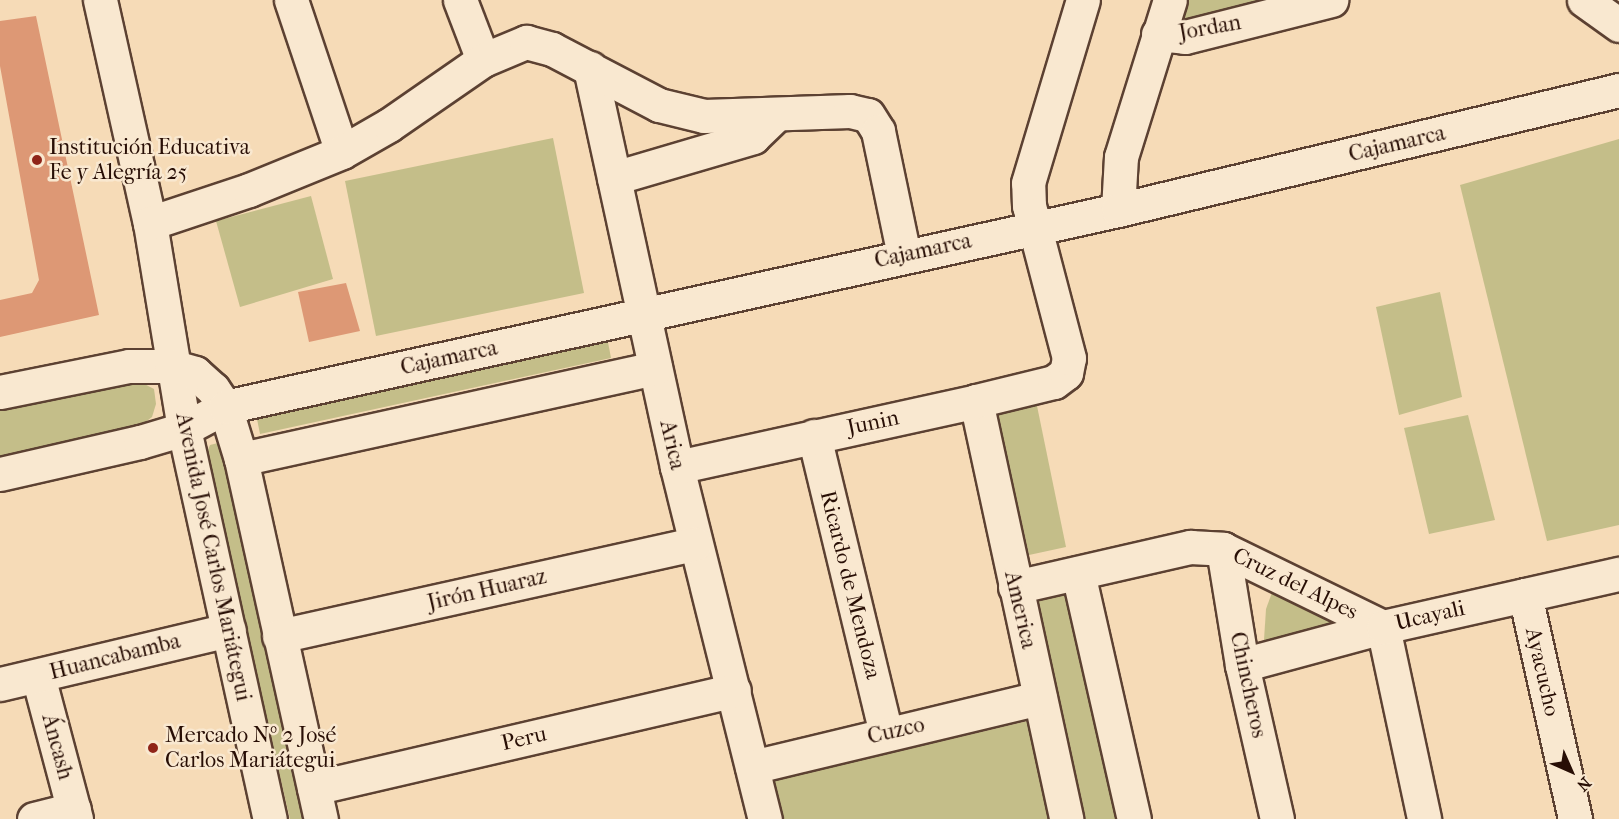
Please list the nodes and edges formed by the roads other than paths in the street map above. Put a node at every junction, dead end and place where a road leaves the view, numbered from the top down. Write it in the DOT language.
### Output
graph roads {
  1 [pos="100,0"];
  2 [pos="291,0"];
  3 [pos="460,0"];
  4 [pos="1083,0"];
  5 [pos="1170,0"];
  6 [pos="1331,0"];
  7 [pos="1584,0"];
  8 [pos="1277,6"];
  9 [pos="1619,25"];
  10 [pos="1158,34"];
  11 [pos="483,60"];
  12 [pos="590,68"];
  13 [pos="1619,90"];
  14 [pos="776,116"];
  15 [pos="342,152"];
  16 [pos="614,178"];
  17 [pos="1118,210"];
  18 [pos="150,223"];
  19 [pos="1035,228"];
  20 [pos="904,255"];
  21 [pos="644,315"];
  22 [pos="171,366"];
  23 [pos="655,368"];
  24 [pos="0,392"];
  25 [pos="976,401"];
  26 [pos="225,407"];
  27 [pos="184,429"];
  28 [pos="814,436"];
  29 [pos="241,459"];
  30 [pos="677,467"];
  31 [pos="0,474"];
  32 [pos="695,544"];
  33 [pos="1223,549"];
  34 [pos="1078,573"];
  35 [pos="1619,574"];
  36 [pos="1014,587"];
  37 [pos="1525,595"];
  38 [pos="1383,627"];
  39 [pos="229,630"];
  40 [pos="279,636"];
  41 [pos="1242,665"];
  42 [pos="38,676"];
  43 [pos="0,684"];
  44 [pos="734,690"];
  45 [pos="1040,698"];
  46 [pos="298,720"];
  47 [pos="251,730"];
  48 [pos="886,733"];
  49 [pos="752,767"];
  50 [pos="317,804"];
  51 [pos="75,814"];
  52 [pos="34,819"];
  53 [pos="270,819"];
  54 [pos="765,819"];
  55 [pos="1066,819"];
  56 [pos="1134,819"];
  57 [pos="1277,819"];
  58 [pos="1424,819"];
  59 [pos="1575,819"];
  1 -- 18 [label="street, Avenida José Carlos Mariátegui"];
  2 -- 15 [label="street"];
  3 -- 11 [label="street"];
  4 -- 19 [label="street"];
  5 -- 10 [label="street"];
  6 -- 8 [label="street, Jordan"];
  7 -- 9 [label="street"];
  8 -- 10 [label="street, Jordan"];
  10 -- 17 [label="street"];
  11 -- 12 [label="street"];
  11 -- 15 [label="street"];
  12 -- 14 [label="street"];
  12 -- 16 [label="street, Arica"];
  13 -- 17 [label="street, Cajamarca"];
  14 -- 16 [label="street"];
  14 -- 20 [label="street"];
  15 -- 18 [label="street"];
  16 -- 21 [label="street, Arica"];
  17 -- 19 [label="street, Cajamarca"];
  18 -- 22 [label="street, Avenida José Carlos Mariátegui"];
  19 -- 20 [label="street, Cajamarca"];
  19 -- 25 [label="street, Junin"];
  20 -- 21 [label="street, Cajamarca"];
  21 -- 23 [label="street, Arica"];
  21 -- 26 [label="street, Cajamarca"];
  22 -- 24 [label="street"];
  22 -- 26 [label="street"];
  22 -- 27 [label="street, Avenida José Carlos Mariátegui"];
  23 -- 29 [label="street"];
  23 -- 30 [label="street, Arica"];
  25 -- 28 [label="street, Junin"];
  25 -- 36 [label="street, America"];
  26 -- 27 [label="street, Cajamarca"];
  26 -- 29 [label="street, Avenida José Carlos Mariátegui"];
  27 -- 31 [label="street, Cajamarca"];
  27 -- 39 [label="street, Avenida José Carlos Mariátegui"];
  28 -- 30 [label="street, Junin"];
  28 -- 48 [label="street, Ricardo de Mendoza"];
  29 -- 40 [label="street, Avenida José Carlos Mariátegui"];
  30 -- 32 [label="street, Arica"];
  32 -- 40 [label="street, Jirón Huaraz"];
  32 -- 44 [label="street, Arica"];
  33 -- 34 [label="street, Cruz del Alpes"];
  33 -- 38 [label="street, Cruz del Alpes"];
  33 -- 41 [label="street, Chincheros"];
  34 -- 36 [label="street, Cruz del Alpes"];
  34 -- 56 [label="street"];
  35 -- 37 [label="street, Ucayali"];
  36 -- 45 [label="street, America"];
  37 -- 38 [label="street, Ucayali"];
  37 -- 59 [label="street, Ayacucho"];
  38 -- 41 [label="street, Ucayali"];
  38 -- 58 [label="street, Cruz del Alpes"];
  39 -- 42 [label="street, Huancabamba"];
  39 -- 47 [label="street, Avenida José Carlos Mariátegui"];
  40 -- 46 [label="street, Avenida José Carlos Mariátegui"];
  41 -- 57 [label="street, Chincheros"];
  42 -- 43 [label="street, Huancabamba"];
  42 -- 51 [label="street, Áncash"];
  44 -- 49 [label="street, Arica"];
  44 -- 50 [label="street, Peru"];
  45 -- 48 [label="street, Cuzco"];
  45 -- 55 [label="street, America"];
  46 -- 47 [label="street"];
  46 -- 50 [label="street, Avenida José Carlos Mariátegui"];
  47 -- 53 [label="street, Avenida José Carlos Mariátegui"];
  48 -- 49 [label="street, Cuzco"];
  49 -- 54 [label="street, Arica"];
  51 -- 52 [label="street"];
}
